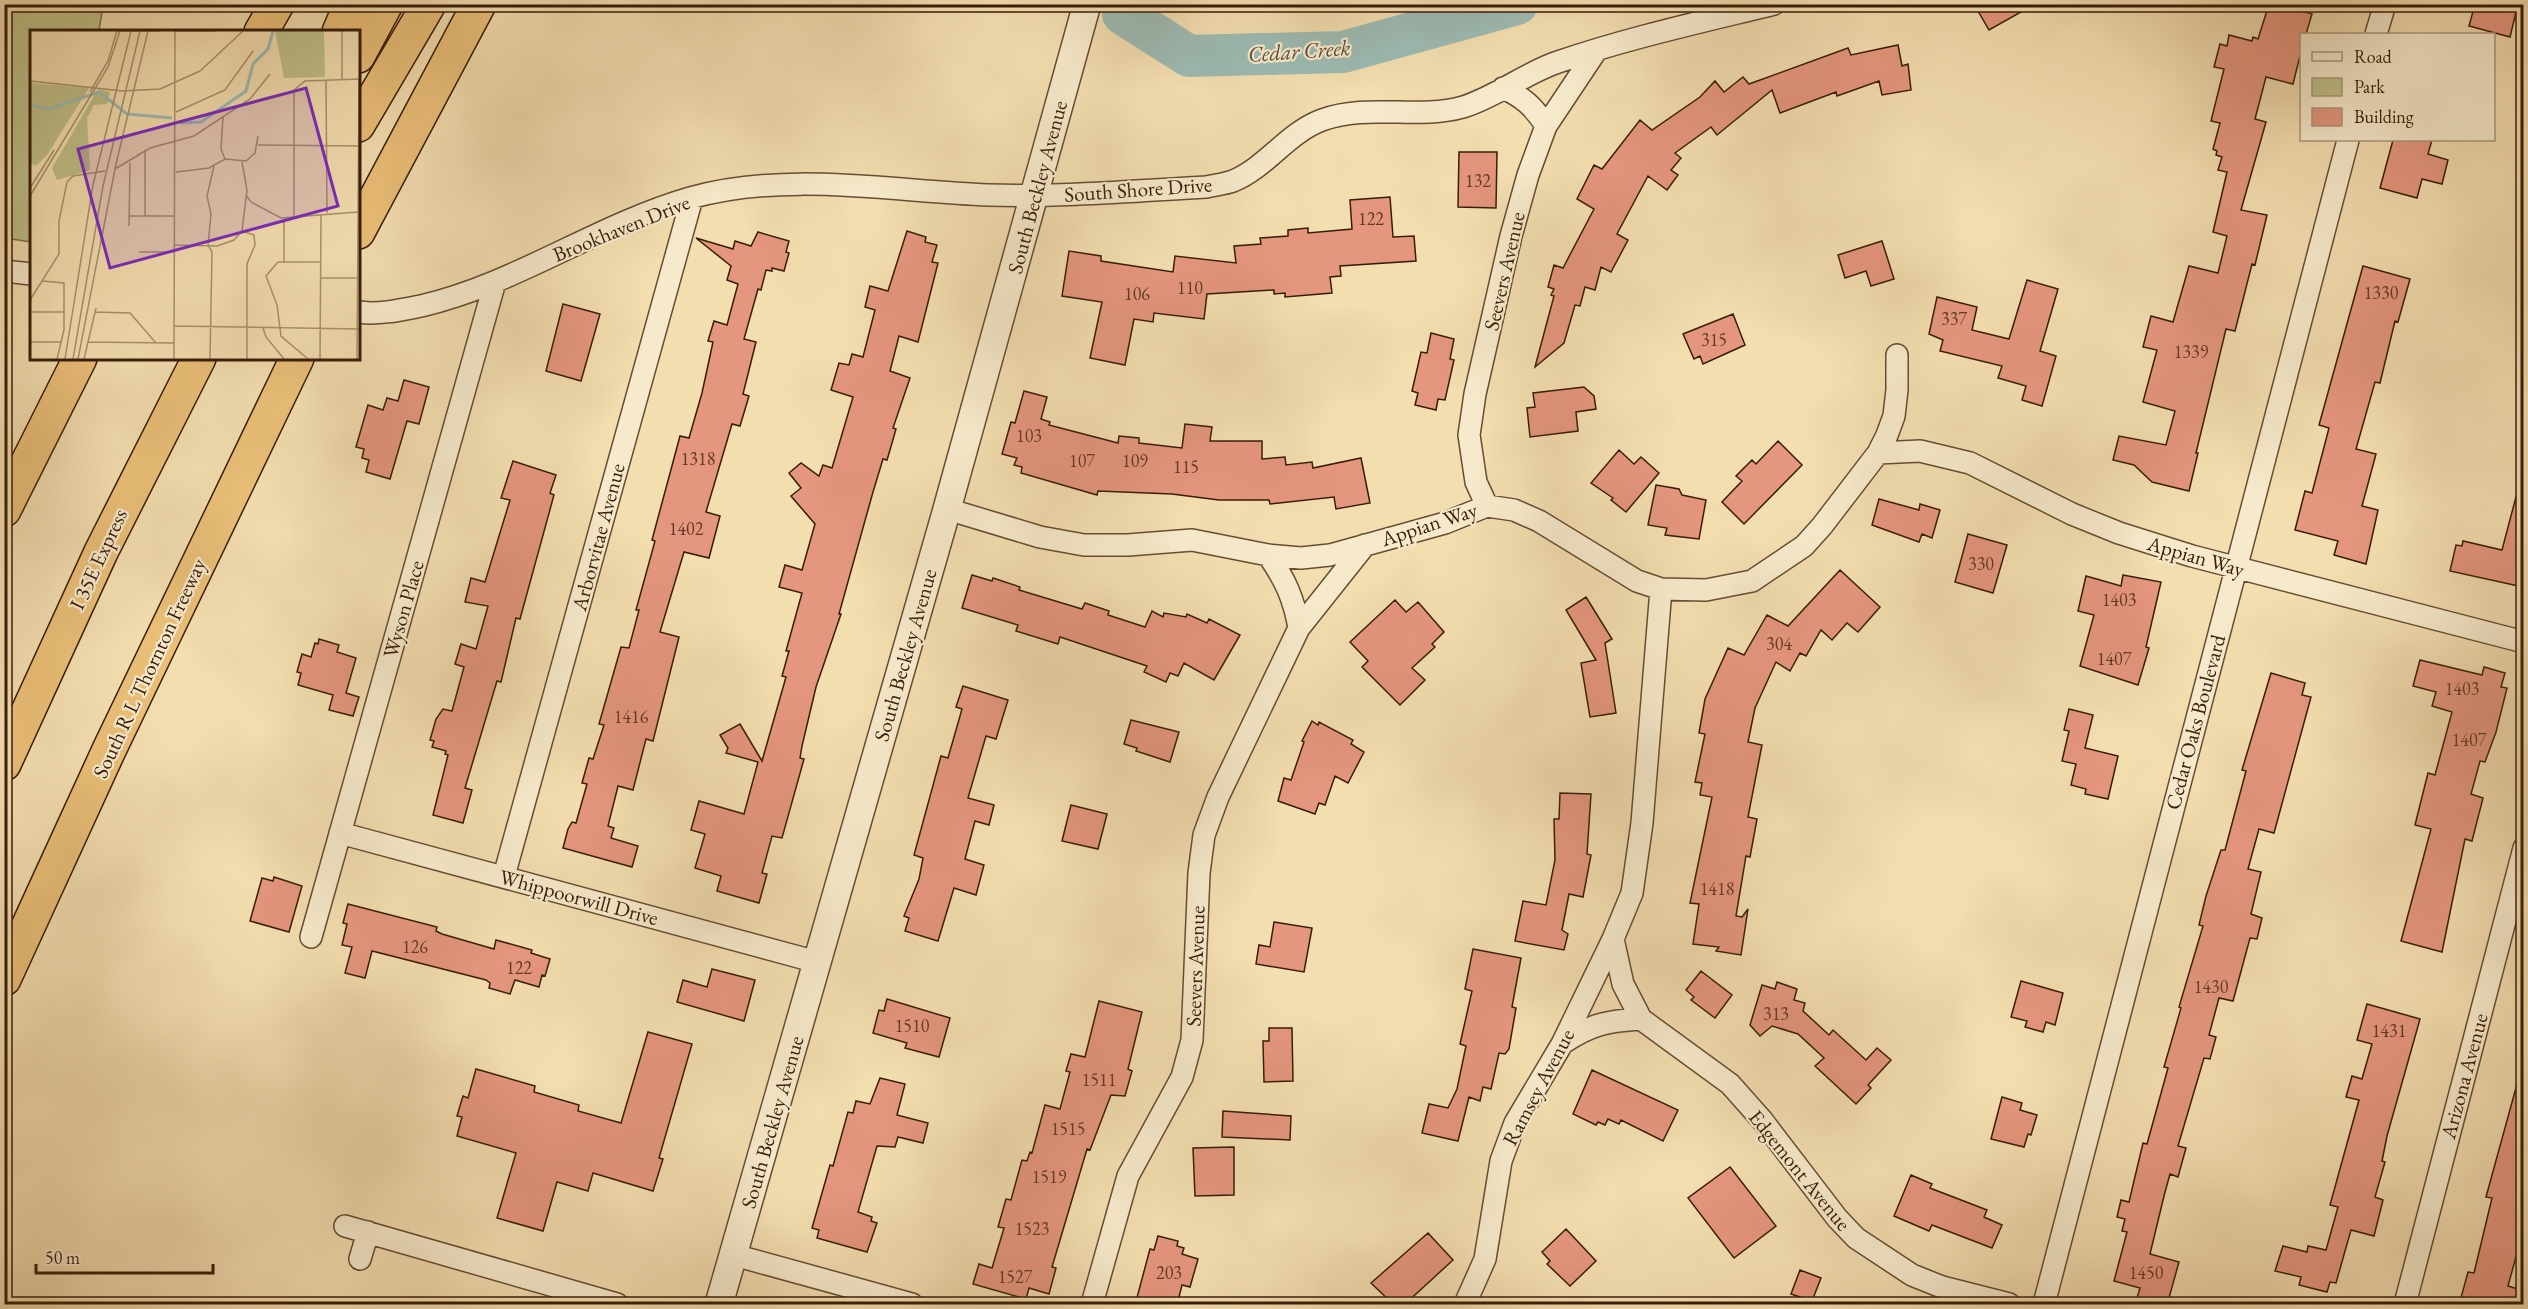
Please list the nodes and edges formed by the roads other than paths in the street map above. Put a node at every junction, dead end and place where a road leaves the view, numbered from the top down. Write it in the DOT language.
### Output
graph roads {
  1 [pos="277,4"];
  2 [pos="351,4"];
  3 [pos="386,4"];
  4 [pos="429,4"];
  5 [pos="479,4"];
  6 [pos="1087,4"];
  7 [pos="1774,4"];
  8 [pos="2385,4"];
  9 [pos="262,30"];
  10 [pos="340,30"];
  11 [pos="2376,33"];
  12 [pos="1596,51"];
  13 [pos="360,52"];
  14 [pos="1503,88"];
  15 [pos="360,122"];
  16 [pos="1546,126"];
  17 [pos="2348,141"];
  18 [pos="1035,195"];
  19 [pos="692,198"];
  20 [pos="360,228"];
  21 [pos="4,271"];
  22 [pos="30,274"];
  23 [pos="495,282"];
  24 [pos="360,312"];
  25 [pos="1897,355"];
  26 [pos="79,360"];
  27 [pos="191,360"];
  28 [pos="198,360"];
  29 [pos="209,360"];
  30 [pos="296,360"];
  31 [pos="153,446"];
  32 [pos="1878,453"];
  33 [pos="1487,506"];
  34 [pos="947,509"];
  35 [pos="4,510"];
  36 [pos="1365,545"];
  37 [pos="1268,555"];
  38 [pos="2235,567"];
  39 [pos="1661,589"];
  40 [pos="1299,628"];
  41 [pos="2523,642"];
  42 [pos="4,764"];
  43 [pos="340,833"];
  44 [pos="2523,848"];
  45 [pos="504,876"];
  46 [pos="311,937"];
  47 [pos="1613,939"];
  48 [pos="817,962"];
  49 [pos="4,979"];
  50 [pos="1641,1019"];
  51 [pos="1562,1044"];
  52 [pos="345,1226"];
  53 [pos="368,1232"];
  54 [pos="734,1255"];
  55 [pos="360,1259"];
  56 [pos="1939,1296"];
  57 [pos="1472,1302"];
  58 [pos="617,1305"];
  59 [pos="719,1305"];
  60 [pos="912,1305"];
  61 [pos="1092,1305"];
  62 [pos="2009,1305"];
  63 [pos="2044,1305"];
  64 [pos="2405,1305"];
  1 -- 9 [label="highway"];
  2 -- 10 [label="highway"];
  3 -- 13 [label="highway"];
  4 -- 15 [label="highway"];
  5 -- 20 [label="highway"];
  6 -- 18 [label="street, South Beckley Avenue"];
  7 -- 12 [label="street, South Shore Drive"];
  8 -- 11 [label="street"];
  12 -- 14 [label="street, South Shore Drive"];
  12 -- 16 [label="street, Seevers Avenue"];
  14 -- 16 [label="street"];
  14 -- 18 [label="street, South Shore Drive"];
  16 -- 33 [label="street, Seevers Avenue"];
  17 -- 38 [label="street, Cedar Oaks Boulevard"];
  18 -- 19 [label="street, Brookhaven Drive"];
  18 -- 34 [label="street, South Beckley Avenue"];
  19 -- 23 [label="street, Brookhaven Drive"];
  19 -- 45 [label="street, Arborvitae Avenue"];
  21 -- 22 [label="street"];
  23 -- 24 [label="street, Brookhaven Drive"];
  23 -- 43 [label="street, Wyson Place"];
  25 -- 32 [label="street, Appian Way"];
  26 -- 35 [label="highway"];
  27 -- 31 [label="highway"];
  28 -- 31 [label="highway, I 35E Express"];
  29 -- 31 [label="highway"];
  30 -- 49 [label="highway, South R L Thornton Freeway"];
  31 -- 42 [label="highway, I 35E Express"];
  32 -- 38 [label="street, Appian Way"];
  32 -- 39 [label="street, Appian Way"];
  33 -- 36 [label="street, Appian Way"];
  33 -- 39 [label="street, Appian Way"];
  34 -- 37 [label="street, Appian Way"];
  34 -- 48 [label="street, South Beckley Avenue"];
  36 -- 37 [label="street, Appian Way"];
  36 -- 40 [label="street, Seevers Avenue"];
  37 -- 40 [label="street"];
  38 -- 41 [label="street, Appian Way"];
  38 -- 63 [label="street, Cedar Oaks Boulevard"];
  39 -- 47 [label="street, Ramsey Avenue"];
  40 -- 61 [label="street, Seevers Avenue"];
  43 -- 45 [label="street, Whippoorwill Drive"];
  43 -- 46 [label="street, Wyson Place"];
  44 -- 64 [label="street, Arizona Avenue"];
  45 -- 48 [label="street, Whippoorwill Drive"];
  47 -- 50 [label="street, Edgemont Avenue"];
  47 -- 51 [label="street, Ramsey Avenue"];
  48 -- 54 [label="street, South Beckley Avenue"];
  50 -- 51 [label="street"];
  50 -- 56 [label="street, Edgemont Avenue"];
  51 -- 57 [label="street, Ramsey Avenue"];
  52 -- 53 [label="street"];
  53 -- 55 [label="street"];
  53 -- 58 [label="street"];
  54 -- 59 [label="street, South Beckley Avenue"];
  54 -- 60 [label="street"];
  56 -- 62 [label="street, Edgemont Avenue"];
}
